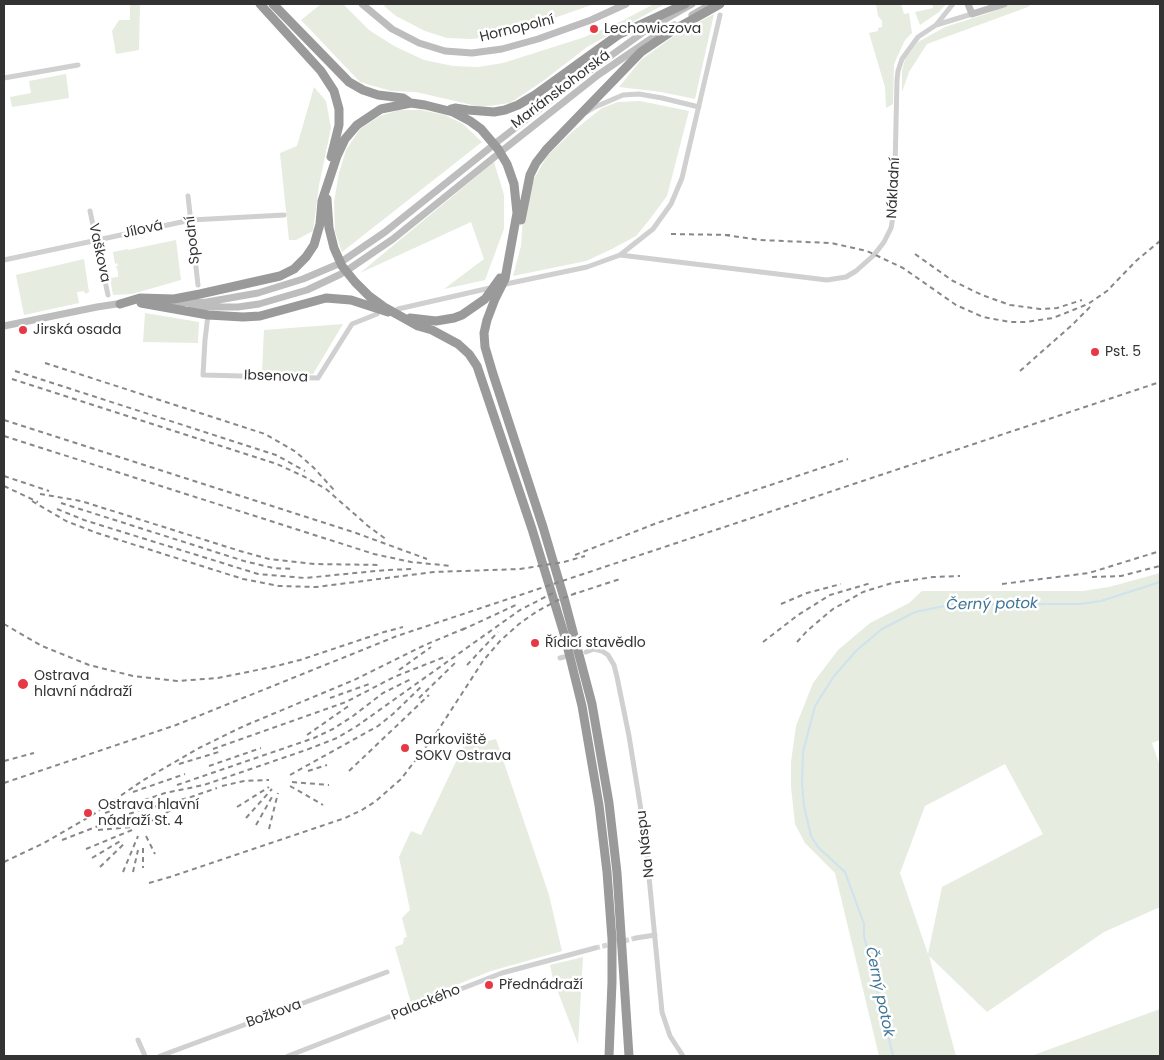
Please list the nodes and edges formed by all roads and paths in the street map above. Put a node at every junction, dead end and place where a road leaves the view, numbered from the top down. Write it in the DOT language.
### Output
graph roads {
  1 [pos="362,4"];
  2 [pos="626,4"];
  3 [pos="685,4"];
  4 [pos="692,4"];
  5 [pos="711,4"];
  6 [pos="720,4"];
  7 [pos="953,4"];
  8 [pos="968,4"];
  9 [pos="1004,4"];
  10 [pos="274,5"];
  11 [pos="263,7"];
  12 [pos="972,14"];
  13 [pos="720,15"];
  14 [pos="936,25"];
  15 [pos="78,65"];
  16 [pos="4,78"];
  17 [pos="416,104"];
  18 [pos="699,107"];
  19 [pos="452,110"];
  20 [pos="573,123"];
  21 [pos="497,142"];
  22 [pos="491,147"];
  23 [pos="503,150"];
  24 [pos="497,155"];
  25 [pos="327,190"];
  26 [pos="188,196"];
  27 [pos="90,211"];
  28 [pos="284,214"];
  29 [pos="191,220"];
  30 [pos="96,240"];
  31 [pos="510,252"];
  32 [pos="620,255"];
  33 [pos="4,260"];
  34 [pos="344,260"];
  35 [pos="336,265"];
  36 [pos="349,269"];
  37 [pos="340,274"];
  38 [pos="506,284"];
  39 [pos="198,285"];
  40 [pos="490,288"];
  41 [pos="108,296"];
  42 [pos="366,300"];
  43 [pos="143,303"];
  44 [pos="120,304"];
  45 [pos="400,312"];
  46 [pos="208,314"];
  47 [pos="377,314"];
  48 [pos="4,326"];
  49 [pos="586,652"];
  50 [pos="655,935"];
  51 [pos="636,938"];
  52 [pos="595,948"];
  53 [pos="387,972"];
  54 [pos="138,1040"];
  55 [pos="145,1056"];
  56 [pos="160,1056"];
  57 [pos="288,1056"];
  58 [pos="609,1056"];
  59 [pos="629,1056"];
  60 [pos="683,1056"];
  1 -- 2 [label="main road, Hornopolní"];
  3 -- 19 [label="highway"];
  4 -- 21 [label="main road, Mariánskohorská"];
  5 -- 23 [label="main road, Mariánskohorská"];
  6 -- 20 [label="highway"];
  7 -- 14 [label="street"];
  8 -- 12 [label="main road"];
  9 -- 12 [label="main road"];
  10 -- 17 [label="highway"];
  11 -- 25 [label="highway"];
  12 -- 14 [label="street, Nákladní"];
  13 -- 18 [label="street, Nákladní"];
  14 -- 32 [label="street, Nákladní"];
  15 -- 16 [label="street"];
  17 -- 19 [label="highway"];
  17 -- 25 [label="highway"];
  18 -- 20 [label="street"];
  18 -- 32 [label="street, Nákladní"];
  19 -- 31 [label="highway"];
  20 -- 31 [label="highway"];
  22 -- 34 [label="main road"];
  24 -- 36 [label="main road"];
  25 -- 42 [label="highway"];
  25 -- 44 [label="highway"];
  26 -- 29 [label="street, Spodní"];
  27 -- 30 [label="street, Vaškova"];
  28 -- 29 [label="street, Jílová"];
  29 -- 30 [label="street, Jílová"];
  29 -- 39 [label="street, Spodní"];
  30 -- 33 [label="street, Jílová"];
  30 -- 41 [label="street, Vaškova"];
  31 -- 45 [label="highway"];
  31 -- 59 [label="highway"];
  32 -- 38 [label="street, Nákladní"];
  35 -- 43 [label="main road"];
  37 -- 43 [label="main road"];
  40 -- 45 [label="street"];
  42 -- 45 [label="highway"];
  42 -- 46 [label="highway"];
  43 -- 44 [label="main road"];
  43 -- 46 [label="highway"];
  44 -- 48 [label="main road"];
  45 -- 58 [label="highway"];
  46 -- 47 [label="street, Ibsenova"];
  49 -- 50 [label="street, Na Náspu"];
  50 -- 51 [label="street"];
  50 -- 60 [label="street, Na Náspu"];
  52 -- 57 [label="street, Palackého"];
  53 -- 56 [label="street, Božkova"];
  54 -- 55 [label="street"];
}
